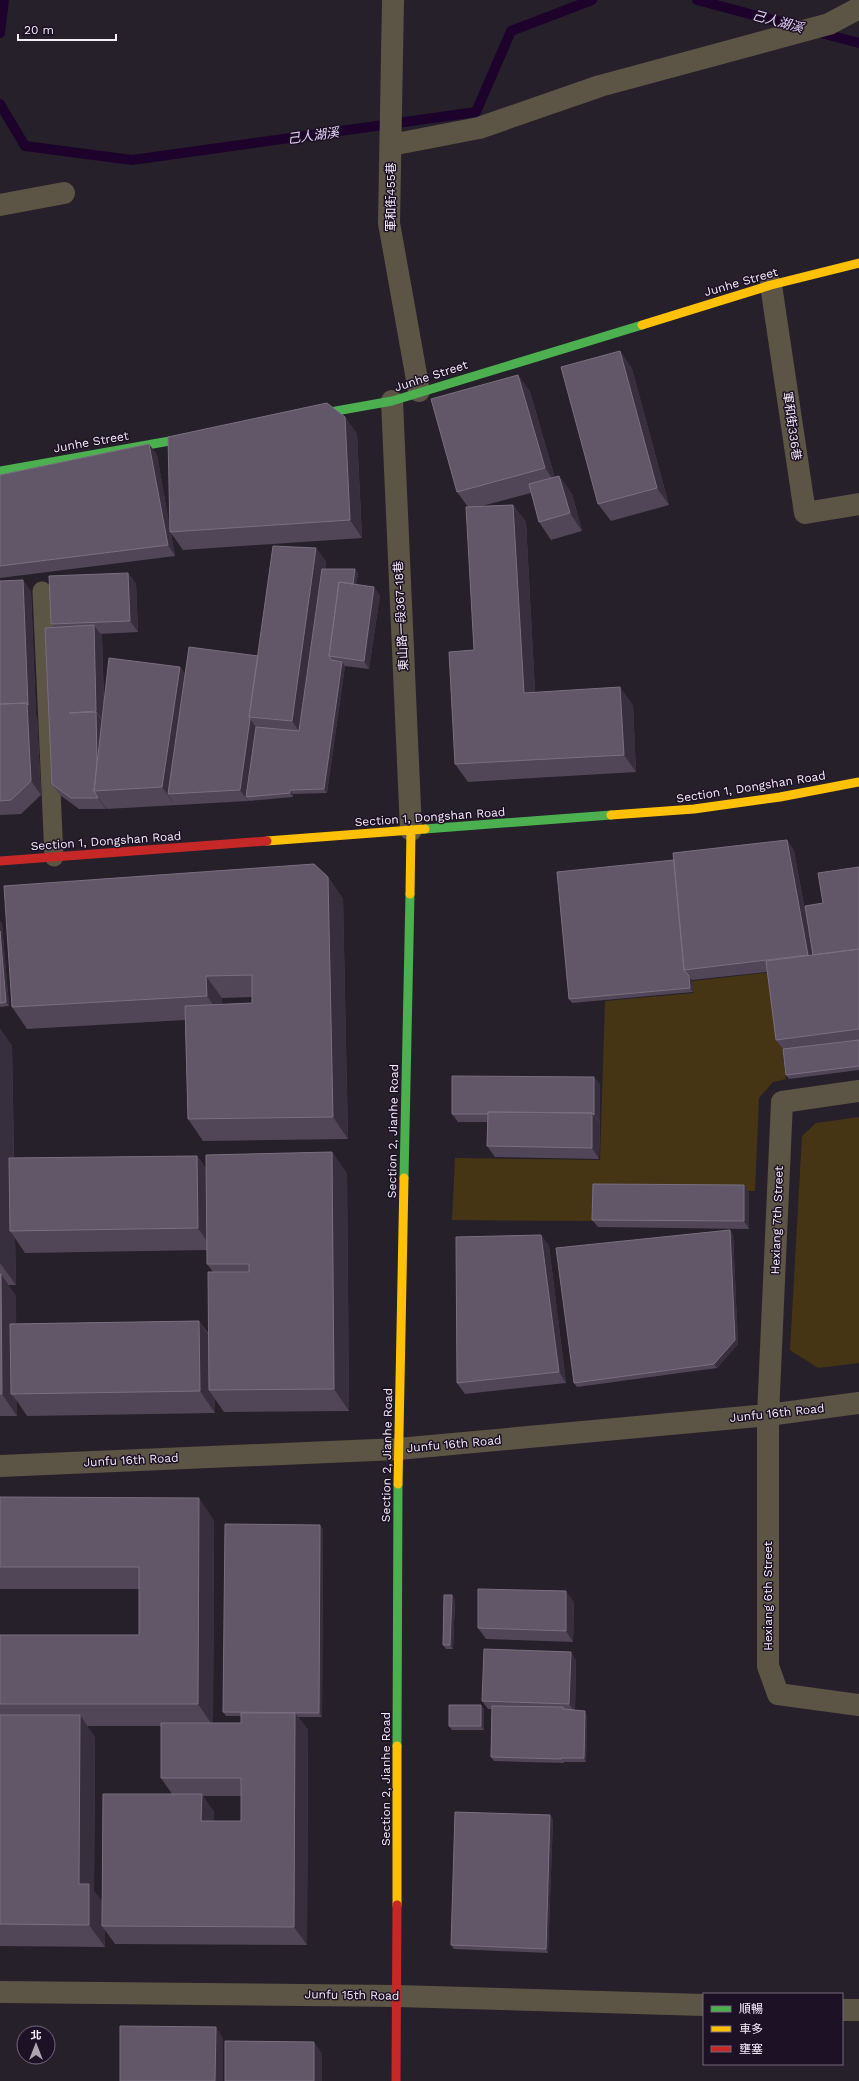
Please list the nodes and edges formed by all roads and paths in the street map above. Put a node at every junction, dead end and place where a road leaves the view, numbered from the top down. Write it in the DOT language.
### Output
graph roads {
  1 [pos="393,0"];
  2 [pos="859,8"];
  3 [pos="391,145"];
  4 [pos="64,193"];
  5 [pos="0,205"];
  6 [pos="859,263"];
  7 [pos="771,285"];
  8 [pos="419,391"];
  9 [pos="392,401"];
  10 [pos="298,418"];
  11 [pos="204,435"];
  12 [pos="0,471"];
  13 [pos="859,504"];
  14 [pos="42,591"];
  15 [pos="859,782"];
  16 [pos="411,830"];
  17 [pos="54,857"];
  18 [pos="0,861"];
  19 [pos="859,1091"];
  20 [pos="859,1403"];
  21 [pos="768,1415"];
  22 [pos="398,1449"];
  23 [pos="0,1466"];
  24 [pos="859,1705"];
  25 [pos="0,1992"];
  26 [pos="397,1996"];
  27 [pos="703,2005"];
  28 [pos="843,2010"];
  29 [pos="859,2010"];
  30 [pos="396,2081"];
  1 -- 3 [label="street, 軍和街455巷"];
  2 -- 3 [label="street"];
  3 -- 8 [label="street, 軍和街455巷"];
  4 -- 5 [label="street"];
  6 -- 7 [label="street, Junhe Street"];
  7 -- 8 [label="street, Junhe Street"];
  7 -- 13 [label="street, 軍和街336巷"];
  8 -- 9 [label="street, Junhe Street"];
  9 -- 10 [label="street, Junhe Street"];
  9 -- 16 [label="street, 東山路一段367-18巷"];
  11 -- 12 [label="street, Junhe Street"];
  14 -- 17 [label="lane"];
  15 -- 16 [label="street, Section 1, Dongshan Road"];
  16 -- 17 [label="street, Section 1, Dongshan Road"];
  16 -- 22 [label="street, Section 2, Jianhe Road"];
  17 -- 18 [label="street, Section 1, Dongshan Road"];
  19 -- 21 [label="street, Hexiang 7th Street"];
  20 -- 21 [label="street, Junfu 16th Road"];
  21 -- 22 [label="street, Junfu 16th Road"];
  21 -- 24 [label="street, Hexiang 6th Street"];
  22 -- 23 [label="street, Junfu 16th Road"];
  22 -- 26 [label="street, Section 2, Jianhe Road"];
  25 -- 26 [label="street, Junfu 15th Road"];
  26 -- 27 [label="street, Junfu 15th Road"];
  26 -- 30 [label="street, Section 2, Jianhe Road"];
  28 -- 29 [label="street"];
}
